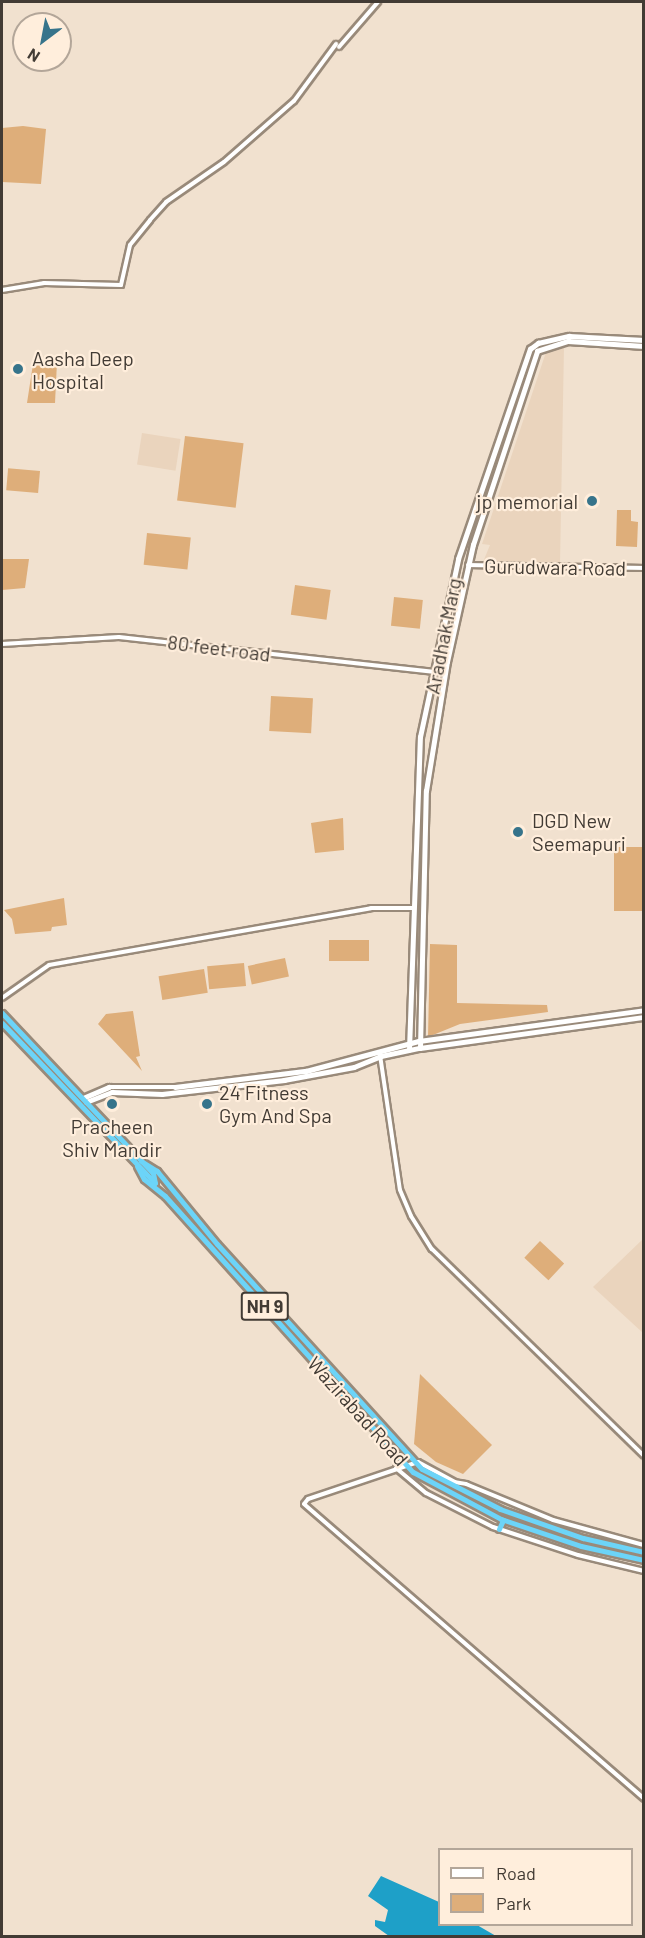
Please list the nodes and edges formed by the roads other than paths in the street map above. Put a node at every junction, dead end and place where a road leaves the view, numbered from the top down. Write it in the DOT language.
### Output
graph roads {
  1 [pos="378,2"];
  2 [pos="2,290"];
  3 [pos="644,340"];
  4 [pos="644,346"];
  5 [pos="467,565"];
  6 [pos="644,568"];
  7 [pos="2,644"];
  8 [pos="435,672"];
  9 [pos="417,786"];
  10 [pos="427,787"];
  11 [pos="414,908"];
  12 [pos="2,998"];
  13 [pos="644,1010"];
  14 [pos="2,1013"];
  15 [pos="644,1017"];
  16 [pos="2,1024"];
  17 [pos="419,1041"];
  18 [pos="410,1044"];
  19 [pos="420,1048"];
  20 [pos="409,1050"];
  21 [pos="380,1053"];
  22 [pos="85,1100"];
  23 [pos="139,1163"];
  24 [pos="644,1456"];
  25 [pos="415,1464"];
  26 [pos="405,1465"];
  27 [pos="395,1467"];
  28 [pos="450,1484"];
  29 [pos="442,1490"];
  30 [pos="503,1520"];
  31 [pos="499,1529"];
  32 [pos="644,1545"];
  33 [pos="644,1552"];
  34 [pos="644,1560"];
  35 [pos="644,1570"];
  36 [pos="644,1799"];
  1 -- 2 [label="street"];
  3 -- 8 [label="main road, Aradhak Marg"];
  4 -- 5 [label="main road, Aradhak Marg"];
  5 -- 6 [label="street, Gurudwara Road"];
  5 -- 10 [label="main road, Aradhak Marg"];
  7 -- 8 [label="street, 80 feet road"];
  8 -- 9 [label="main road, Aradhak Marg"];
  9 -- 10 [label="main road"];
  9 -- 11 [label="main road, Aradhak Marg"];
  10 -- 17 [label="main road, Aradhak Marg"];
  11 -- 12 [label="street"];
  11 -- 18 [label="main road, Aradhak Marg"];
  13 -- 17 [label="main road"];
  14 -- 22 [label="highway, Wazirabad Road / NH 9"];
  15 -- 19 [label="main road"];
  16 -- 23 [label="highway, Wazirabad Road / NH 9"];
  17 -- 18 [label="main road"];
  17 -- 19 [label="main road, Aradhak Marg"];
  18 -- 20 [label="main road, Aradhak Marg"];
  18 -- 21 [label="main road"];
  19 -- 20 [label="main road"];
  20 -- 21 [label="main road"];
  21 -- 22 [label="main road"];
  21 -- 24 [label="street"];
  22 -- 23 [label="highway, Wazirabad Road / NH 9"];
  23 -- 25 [label="highway, Wazirabad Road / NH 9"];
  23 -- 26 [label="highway, Wazirabad Road / NH 9"];
  25 -- 26 [label="street"];
  25 -- 28 [label="highway, Wazirabad Road / NH 9"];
  26 -- 27 [label="street"];
  26 -- 29 [label="highway, Wazirabad Road / NH 9"];
  27 -- 31 [label="street"];
  27 -- 36 [label="street"];
  28 -- 29 [label="highway"];
  28 -- 32 [label="street"];
  28 -- 33 [label="highway, Wazirabad Road / NH 9"];
  29 -- 30 [label="highway, Wazirabad Road / NH 9"];
  30 -- 31 [label="highway"];
  30 -- 34 [label="highway, Wazirabad Road / NH 9"];
  31 -- 35 [label="street"];
}
